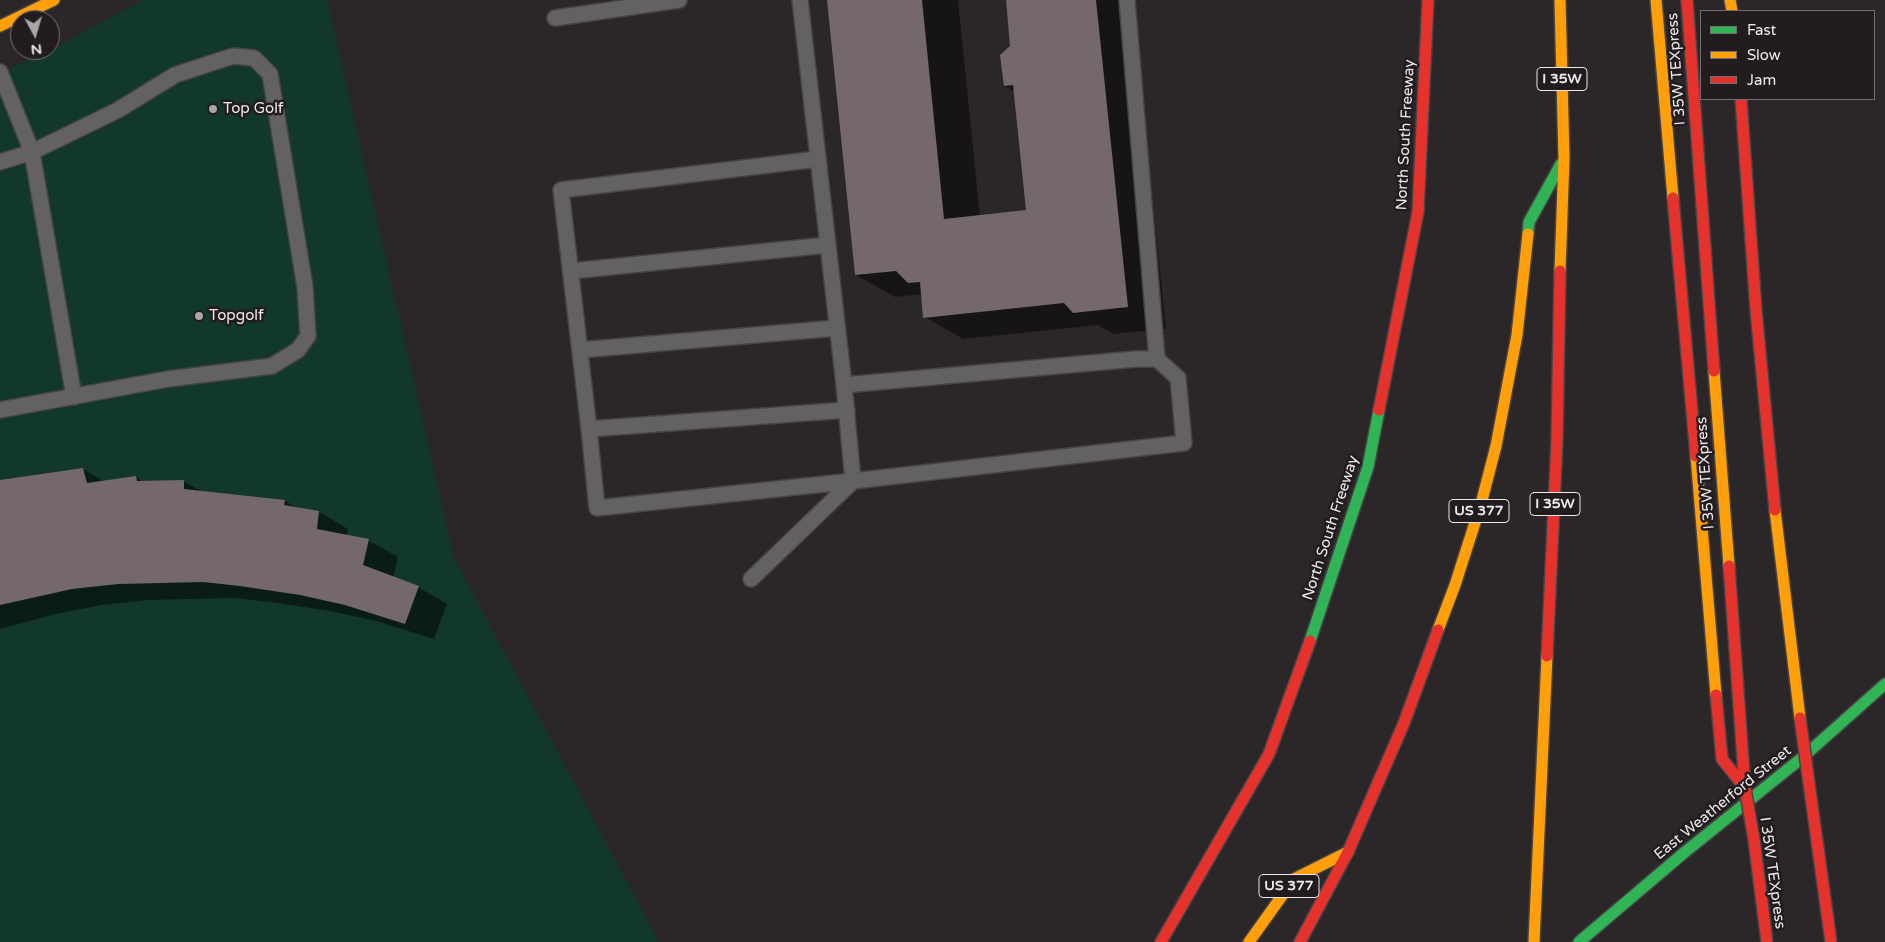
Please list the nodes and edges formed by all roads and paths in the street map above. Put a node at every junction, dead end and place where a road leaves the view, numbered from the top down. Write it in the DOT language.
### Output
graph roads {
  1 [pos="54,0"];
  2 [pos="679,0"];
  3 [pos="800,0"];
  4 [pos="1127,0"];
  5 [pos="1428,0"];
  6 [pos="1560,0"];
  7 [pos="1656,0"];
  8 [pos="1687,0"];
  9 [pos="555,18"];
  10 [pos="0,26"];
  11 [pos="0,72"];
  12 [pos="1741,100"];
  13 [pos="32,152"];
  14 [pos="1564,158"];
  15 [pos="818,160"];
  16 [pos="0,162"];
  17 [pos="828,245"];
  18 [pos="571,271"];
  19 [pos="838,328"];
  20 [pos="580,350"];
  21 [pos="1157,359"];
  22 [pos="844,384"];
  23 [pos="74,397"];
  24 [pos="0,410"];
  25 [pos="847,410"];
  26 [pos="589,429"];
  27 [pos="853,481"];
  28 [pos="751,579"];
  29 [pos="1885,684"];
  30 [pos="1745,788"];
  31 [pos="1348,852"];
  32 [pos="1161,942"];
  33 [pos="1249,942"];
  34 [pos="1300,942"];
  35 [pos="1534,942"];
  36 [pos="1579,942"];
  37 [pos="1767,942"];
  38 [pos="1831,942"];
  1 -- 10 [label="main road"];
  2 -- 9 [label="lane"];
  3 -- 15 [label="lane"];
  4 -- 21 [label="lane"];
  5 -- 32 [label="main road, North South Freeway"];
  6 -- 14 [label="main road, I 35W"];
  7 -- 30 [label="main road"];
  8 -- 30 [label="main road, I 35W TEXpress"];
  11 -- 13 [label="lane"];
  12 -- 38 [label="main road, bridge"];
  13 -- 16 [label="lane"];
  13 -- 23 [label="lane"];
  13 -- 23 [label="lane"];
  14 -- 31 [label="main road, US 377"];
  14 -- 35 [label="main road, I 35W"];
  15 -- 17 [label="lane"];
  15 -- 18 [label="lane"];
  17 -- 18 [label="lane"];
  17 -- 19 [label="lane"];
  18 -- 20 [label="lane"];
  19 -- 20 [label="lane"];
  19 -- 22 [label="lane"];
  20 -- 26 [label="lane"];
  21 -- 22 [label="lane"];
  21 -- 27 [label="lane"];
  22 -- 25 [label="lane"];
  23 -- 24 [label="lane"];
  25 -- 26 [label="lane"];
  25 -- 27 [label="lane"];
  26 -- 27 [label="lane"];
  27 -- 28 [label="lane"];
  29 -- 36 [label="main road, East Weatherford Street"];
  30 -- 37 [label="main road, I 35W TEXpress, bridge"];
  31 -- 33 [label="main road, US 377"];
  31 -- 34 [label="main road"];
}
